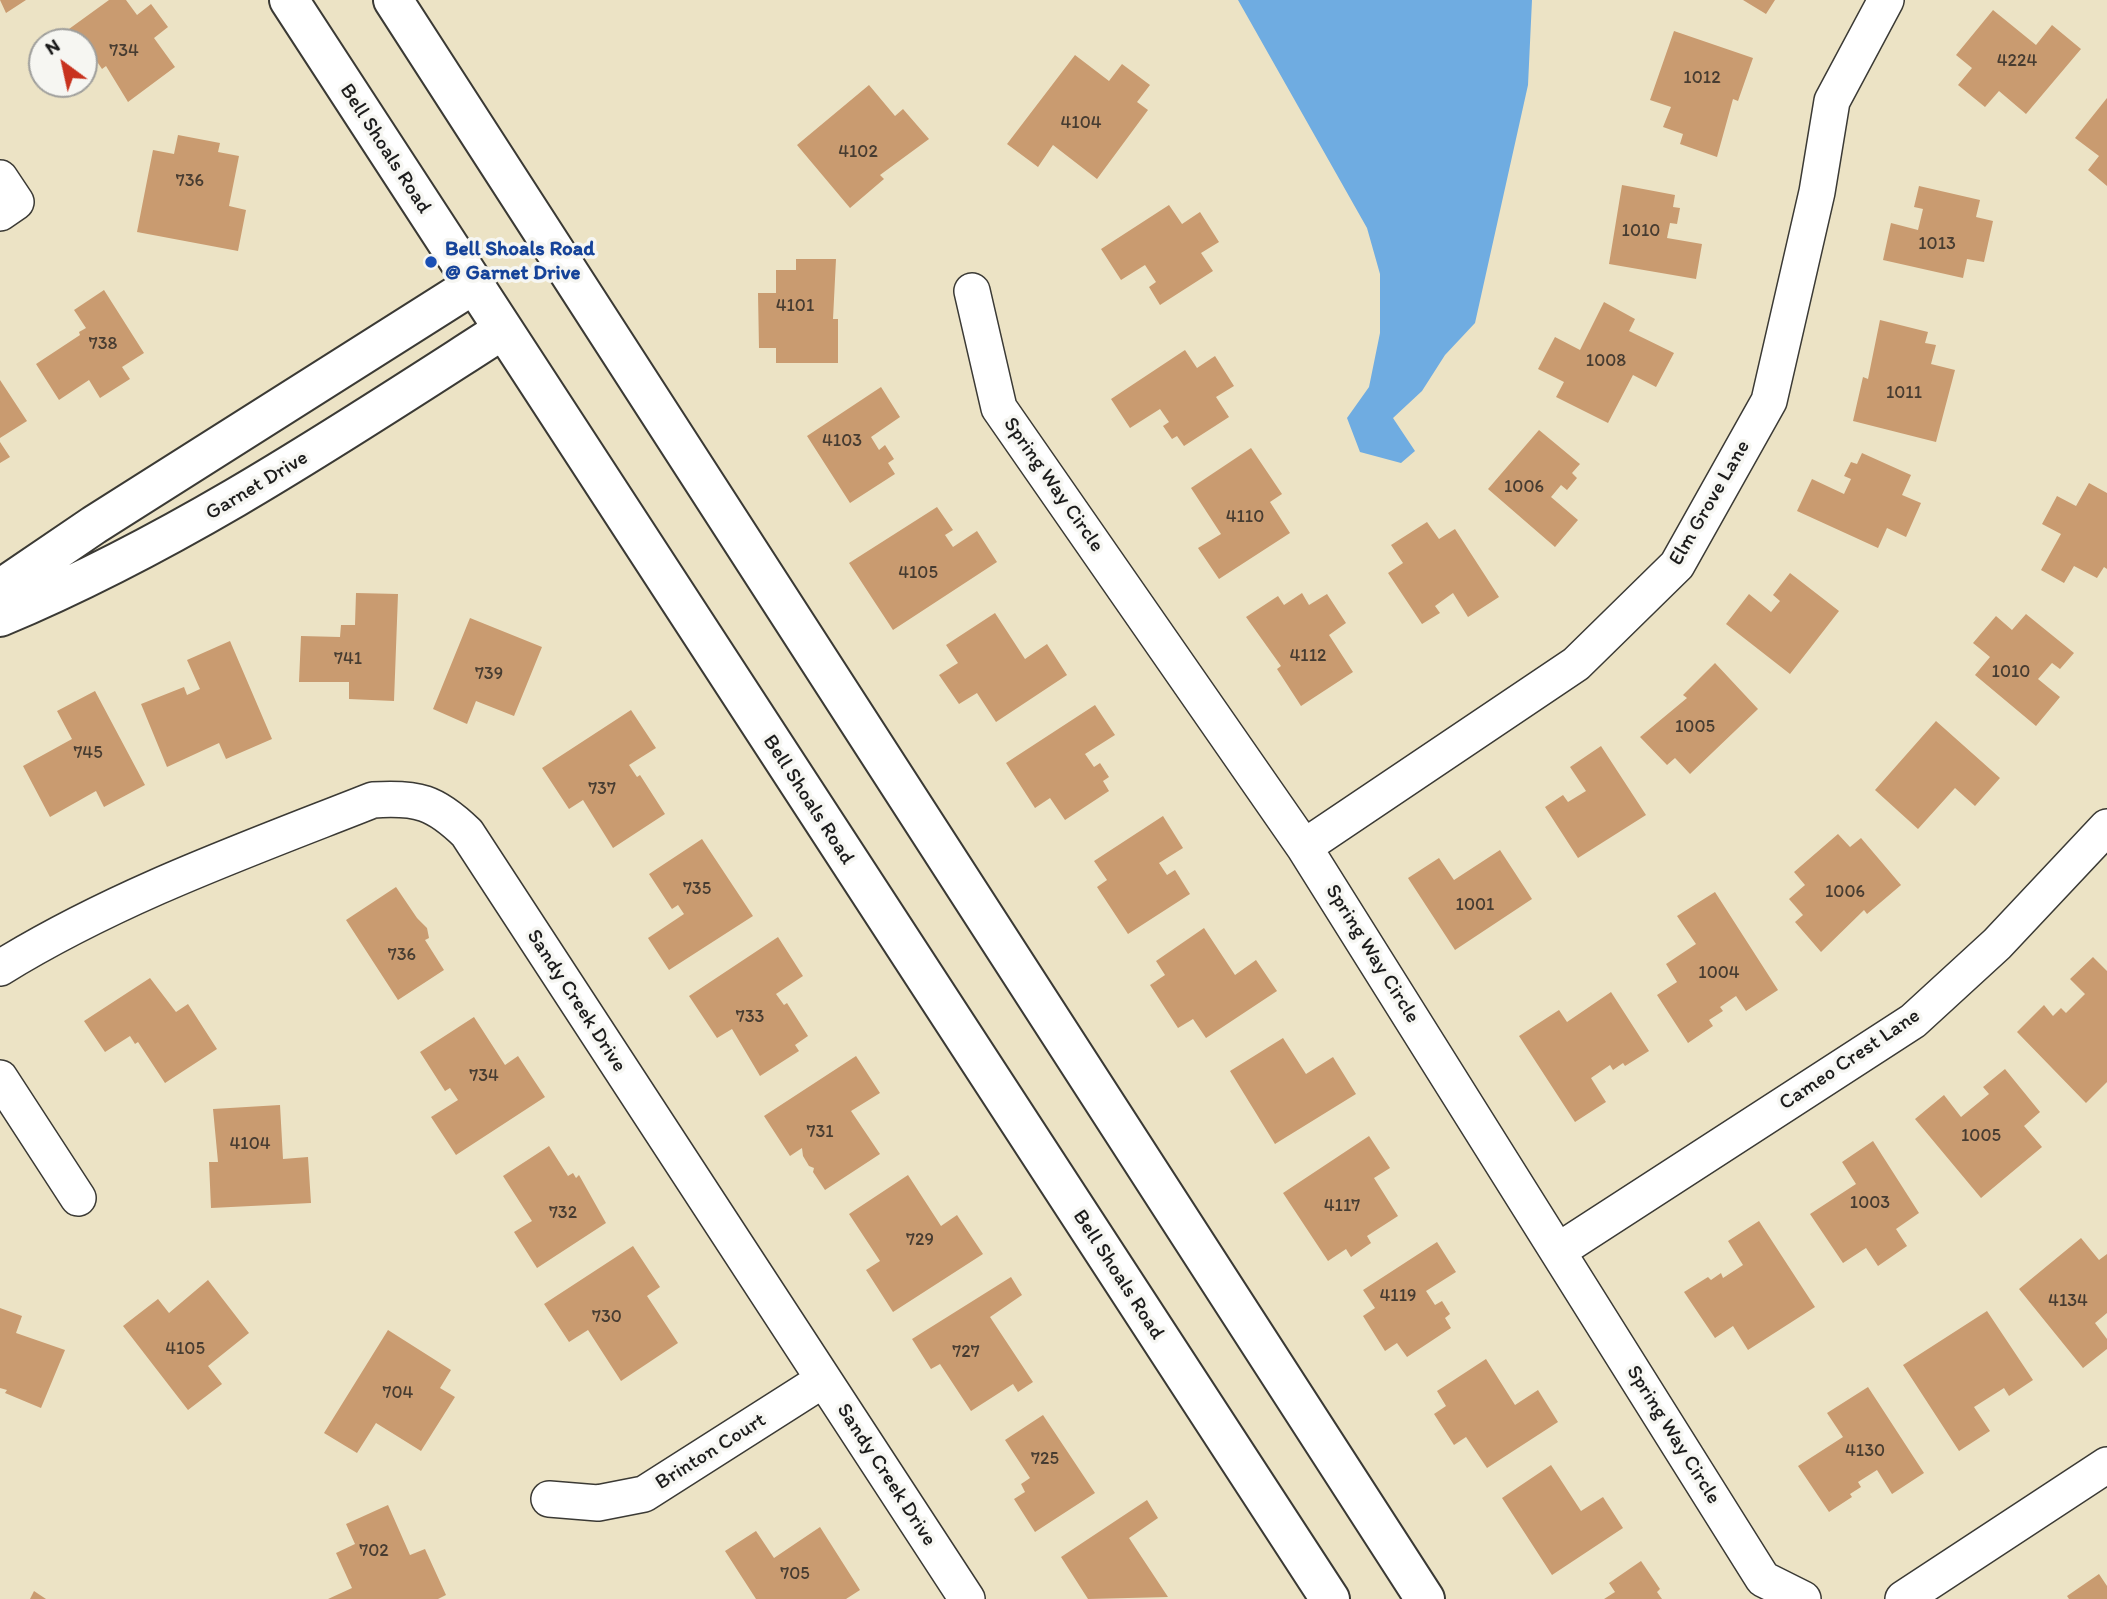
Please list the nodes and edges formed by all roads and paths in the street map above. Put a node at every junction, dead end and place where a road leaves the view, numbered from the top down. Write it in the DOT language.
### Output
graph roads {
  1 [pos="289,0"];
  2 [pos="393,0"];
  3 [pos="1886,0"];
  4 [pos="0,178"];
  5 [pos="0,213"];
  6 [pos="473,285"];
  7 [pos="972,291"];
  8 [pos="501,331"];
  9 [pos="0,589"];
  10 [pos="0,617"];
  11 [pos="2107,827"];
  12 [pos="1304,847"];
  13 [pos="0,968"];
  14 [pos="0,1078"];
  15 [pos="78,1198"];
  16 [pos="1558,1251"];
  17 [pos="823,1380"];
  18 [pos="2107,1465"];
  19 [pos="549,1499"];
  20 [pos="967,1599"];
  21 [pos="1329,1599"];
  22 [pos="1425,1599"];
  23 [pos="1803,1599"];
  24 [pos="1903,1599"];
  1 -- 6 [label="main road, Bell Shoals Road"];
  2 -- 22 [label="main road"];
  3 -- 12 [label="street, Elm Grove Lane"];
  4 -- 5 [label="street"];
  6 -- 8 [label="main road, Bell Shoals Road"];
  6 -- 9 [label="main road"];
  7 -- 12 [label="street, Spring Way Circle"];
  8 -- 10 [label="main road, Garnet Drive"];
  8 -- 21 [label="main road, Bell Shoals Road"];
  11 -- 16 [label="street, Cameo Crest Lane"];
  12 -- 16 [label="street, Spring Way Circle"];
  13 -- 17 [label="street, Sandy Creek Drive"];
  14 -- 15 [label="street"];
  16 -- 23 [label="street, Spring Way Circle"];
  17 -- 19 [label="street, Brinton Court"];
  17 -- 20 [label="street, Sandy Creek Drive"];
  18 -- 24 [label="street"];
}
